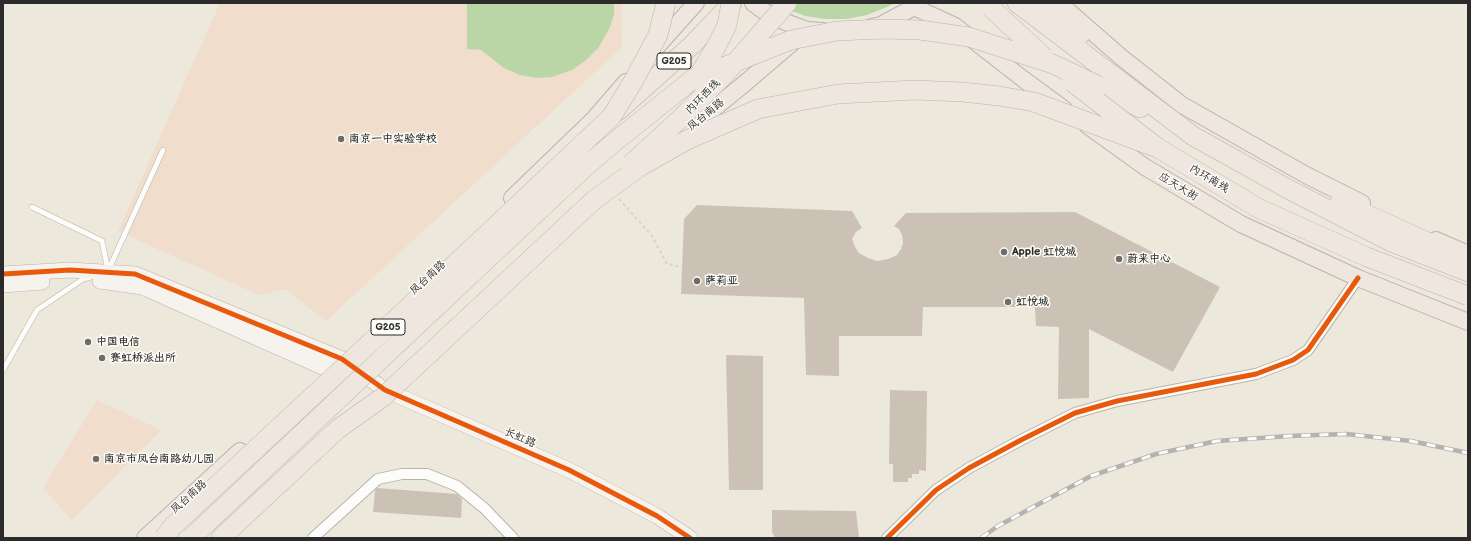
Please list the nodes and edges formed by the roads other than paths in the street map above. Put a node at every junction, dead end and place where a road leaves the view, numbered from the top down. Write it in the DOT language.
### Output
graph roads {
  1 [pos="666,3"];
  2 [pos="696,3"];
  3 [pos="731,3"];
  4 [pos="754,3"];
  5 [pos="787,3"];
  6 [pos="1017,3"];
  7 [pos="1042,3"];
  8 [pos="1058,3"];
  9 [pos="916,5"];
  10 [pos="988,5"];
  11 [pos="806,30"];
  12 [pos="612,116"];
  13 [pos="1193,136"];
  14 [pos="1158,148"];
  15 [pos="163,150"];
  16 [pos="594,200"];
  17 [pos="32,207"];
  18 [pos="1464,257"];
  19 [pos="108,272"];
  20 [pos="1468,272"];
  21 [pos="3,274"];
  22 [pos="1358,278"];
  23 [pos="83,279"];
  24 [pos="3,285"];
  25 [pos="1468,296"];
  26 [pos="1468,322"];
  27 [pos="342,360"];
  28 [pos="3,370"];
  29 [pos="329,370"];
  30 [pos="385,390"];
  31 [pos="338,429"];
  32 [pos="145,538"];
  33 [pos="164,538"];
  34 [pos="191,538"];
  35 [pos="221,538"];
  36 [pos="231,538"];
  37 [pos="313,538"];
  38 [pos="513,538"];
  39 [pos="690,538"];
  40 [pos="887,538"];
  1 -- 12 [label="highway, bridge"];
  2 -- 27 [label="main road, 凤台南路"];
  3 -- 12 [label="highway, G205, bridge"];
  3 -- 31 [label="highway, bridge"];
  4 -- 11 [label="main road"];
  5 -- 16 [label="highway, 内环西线, bridge"];
  6 -- 13 [label="highway"];
  7 -- 18 [label="highway"];
  8 -- 18 [label="main road"];
  9 -- 11 [label="main road"];
  9 -- 22 [label="main road, 应天大街"];
  10 -- 14 [label="highway, 内环南线, bridge"];
  11 -- 30 [label="main road, 凤台南路"];
  12 -- 33 [label="highway, 凤台南路 / G205, bridge"];
  13 -- 20 [label="highway"];
  13 -- 34 [label="highway, bridge"];
  14 -- 16 [label="highway, bridge"];
  14 -- 25 [label="highway, 内环南线, bridge"];
  15 -- 19 [label="lane"];
  16 -- 31 [label="highway, bridge"];
  17 -- 19 [label="lane"];
  19 -- 21 [label="street, 长虹路"];
  19 -- 23 [label="lane"];
  19 -- 27 [label="street, 长虹路"];
  22 -- 26 [label="main road, 应天大街"];
  22 -- 40 [label="street"];
  23 -- 24 [label="street"];
  23 -- 28 [label="lane"];
  23 -- 29 [label="street"];
  27 -- 29 [label="main road, 凤台南路"];
  27 -- 30 [label="street, 长虹路"];
  29 -- 32 [label="main road, 凤台南路"];
  30 -- 36 [label="main road, 凤台南路"];
  30 -- 39 [label="street, 长虹路"];
  31 -- 35 [label="highway"];
  37 -- 38 [label="street"];
}
